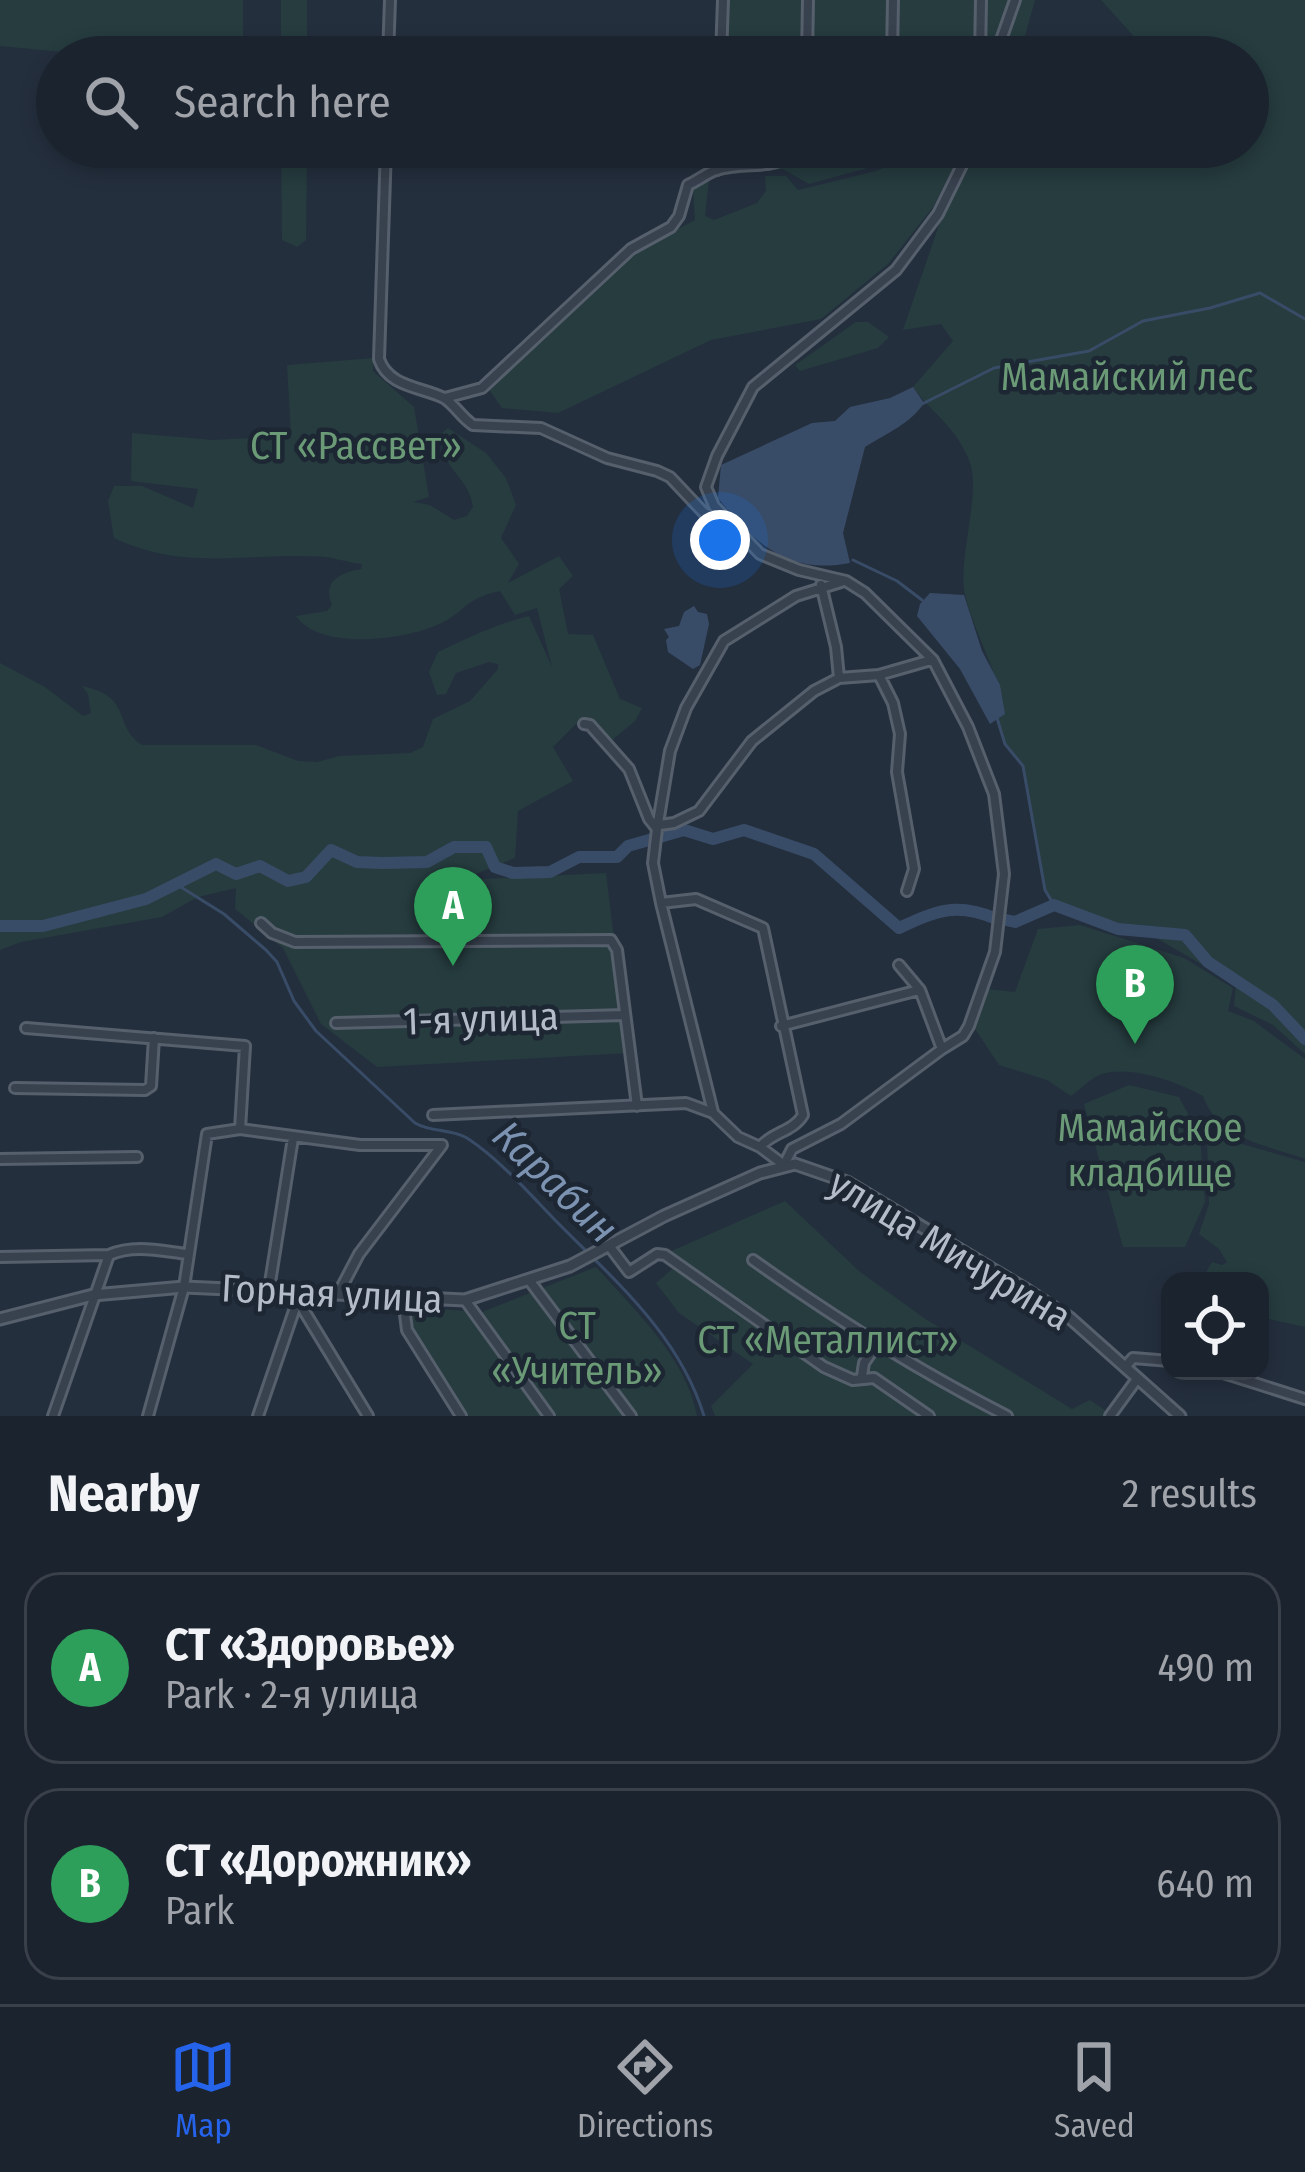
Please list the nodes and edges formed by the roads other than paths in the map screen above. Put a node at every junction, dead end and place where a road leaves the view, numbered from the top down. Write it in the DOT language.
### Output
graph roads {
  1 [pos="389,0"];
  2 [pos="723,0"];
  3 [pos="808,0"];
  4 [pos="893,0"];
  5 [pos="981,0"];
  6 [pos="1016,0"];
  7 [pos="388,36"];
  8 [pos="722,36"];
  9 [pos="807,36"];
  10 [pos="892,36"];
  11 [pos="980,36"];
  12 [pos="1003,36"];
  13 [pos="385,168"];
  14 [pos="748,168"];
  15 [pos="961,168"];
  16 [pos="717,170"];
  17 [pos="444,398"];
  18 [pos="729,524"];
  19 [pos="846,581"];
  20 [pos="821,585"];
  21 [pos="933,660"];
  22 [pos="880,675"];
  23 [pos="839,677"];
  24 [pos="584,724"];
  25 [pos="658,829"];
  26 [pos="907,891"];
  27 [pos="661,903"];
  28 [pos="261,923"];
  29 [pos="899,965"];
  30 [pos="920,990"];
  31 [pos="625,1015"];
  32 [pos="336,1023"];
  33 [pos="781,1026"];
  34 [pos="26,1028"];
  35 [pos="154,1038"];
  36 [pos="943,1049"];
  37 [pos="15,1088"];
  38 [pos="706,1093"];
  39 [pos="686,1103"];
  40 [pos="637,1106"];
  41 [pos="713,1113"];
  42 [pos="433,1115"];
  43 [pos="240,1129"];
  44 [pos="293,1138"];
  45 [pos="760,1147"];
  46 [pos="137,1157"];
  47 [pos="0,1159"];
  48 [pos="784,1165"];
  49 [pos="610,1247"];
  50 [pos="187,1254"];
  51 [pos="109,1255"];
  52 [pos="0,1257"];
  53 [pos="753,1260"];
  54 [pos="534,1279"];
  55 [pos="184,1287"];
  56 [pos="268,1289"];
  57 [pos="338,1294"];
  58 [pos="93,1295"];
  59 [pos="298,1296"];
  60 [pos="403,1299"];
  61 [pos="465,1300"];
  62 [pos="0,1319"];
  63 [pos="879,1341"];
  64 [pos="1161,1360"];
  65 [pos="1125,1367"];
  66 [pos="862,1376"];
  67 [pos="1137,1379"];
  68 [pos="1245,1380"];
  69 [pos="1305,1399"];
  70 [pos="53,1416"];
  71 [pos="148,1416"];
  72 [pos="258,1416"];
  73 [pos="368,1416"];
  74 [pos="461,1416"];
  75 [pos="549,1416"];
  76 [pos="631,1416"];
  77 [pos="929,1416"];
  78 [pos="1007,1416"];
  79 [pos="1110,1416"];
  80 [pos="1180,1416"];
  1 -- 7 [label="street"];
  2 -- 8 [label="street"];
  3 -- 9 [label="street"];
  4 -- 10 [label="street"];
  5 -- 11 [label="street"];
  6 -- 12 [label="street"];
  13 -- 17 [label="street"];
  14 -- 16 [label="street"];
  15 -- 18 [label="street"];
  16 -- 17 [label="street"];
  17 -- 18 [label="street"];
  18 -- 19 [label="street"];
  19 -- 20 [label="street"];
  19 -- 21 [label="street"];
  20 -- 23 [label="street"];
  20 -- 25 [label="street"];
  21 -- 22 [label="street"];
  21 -- 36 [label="street"];
  22 -- 23 [label="street"];
  22 -- 26 [label="street"];
  23 -- 25 [label="street"];
  24 -- 25 [label="street"];
  25 -- 27 [label="street"];
  27 -- 33 [label="street"];
  27 -- 38 [label="street"];
  28 -- 31 [label="street"];
  29 -- 30 [label="street"];
  30 -- 33 [label="street"];
  30 -- 36 [label="street"];
  31 -- 32 [label="street, 1-я улица"];
  31 -- 40 [label="street"];
  33 -- 45 [label="street"];
  34 -- 35 [label="street"];
  35 -- 37 [label="street"];
  35 -- 43 [label="street"];
  36 -- 48 [label="street"];
  38 -- 39 [label="street"];
  38 -- 41 [label="street"];
  39 -- 40 [label="street, улица Мичурина"];
  39 -- 41 [label="street, улица Мичурина"];
  40 -- 42 [label="street, улица Мичурина"];
  41 -- 45 [label="street, улица Мичурина"];
  43 -- 44 [label="street"];
  43 -- 50 [label="street"];
  44 -- 56 [label="street"];
  44 -- 57 [label="street"];
  45 -- 48 [label="street, улица Мичурина"];
  46 -- 47 [label="street"];
  48 -- 49 [label="street, Горная улица"];
  48 -- 65 [label="street, улица Мичурина"];
  49 -- 54 [label="street, Горная улица"];
  49 -- 66 [label="street"];
  50 -- 51 [label="street"];
  50 -- 55 [label="street"];
  51 -- 52 [label="street"];
  51 -- 58 [label="street"];
  53 -- 63 [label="street"];
  54 -- 61 [label="street, Горная улица"];
  54 -- 76 [label="street"];
  55 -- 56 [label="street, Горная улица"];
  55 -- 58 [label="street, Горная улица"];
  55 -- 71 [label="street"];
  56 -- 59 [label="street, Горная улица"];
  57 -- 59 [label="street, Горная улица"];
  57 -- 60 [label="street, Горная улица"];
  58 -- 62 [label="street, Горная улица"];
  58 -- 70 [label="street"];
  59 -- 72 [label="street"];
  59 -- 73 [label="street"];
  60 -- 61 [label="street, Горная улица"];
  60 -- 74 [label="street"];
  61 -- 75 [label="street"];
  63 -- 66 [label="street"];
  63 -- 78 [label="street"];
  64 -- 65 [label="street"];
  65 -- 67 [label="street, улица Мичурина"];
  66 -- 77 [label="street"];
  67 -- 79 [label="street"];
  67 -- 80 [label="street, улица Мичурина"];
  68 -- 69 [label="street"];
}
